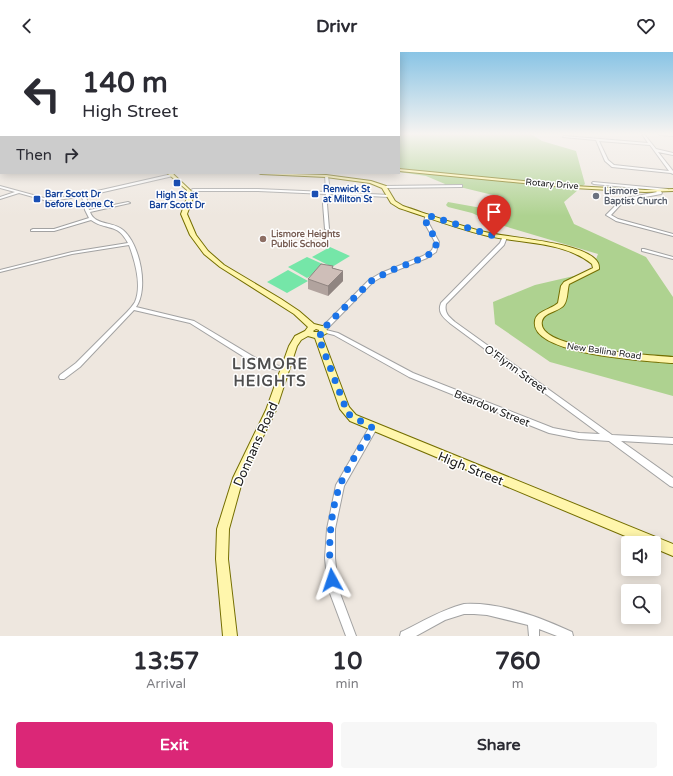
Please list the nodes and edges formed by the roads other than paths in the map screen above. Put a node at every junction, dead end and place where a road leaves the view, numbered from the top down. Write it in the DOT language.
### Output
graph roads {
  1 [pos="607,161"];
  2 [pos="664,163"];
  3 [pos="671,163"];
  4 [pos="400,170"];
  5 [pos="673,172"];
  6 [pos="171,174"];
  7 [pos="283,174"];
  8 [pos="326,176"];
  9 [pos="594,183"];
  10 [pos="461,186"];
  11 [pos="0,187"];
  12 [pos="384,187"];
  13 [pos="190,190"];
  14 [pos="670,190"];
  15 [pos="658,191"];
  16 [pos="19,192"];
  17 [pos="328,193"];
  18 [pos="84,195"];
  19 [pos="389,196"];
  20 [pos="0,198"];
  21 [pos="128,203"];
  22 [pos="88,211"];
  23 [pos="427,215"];
  24 [pos="92,218"];
  25 [pos="327,229"];
  26 [pos="33,230"];
  27 [pos="673,235"];
  28 [pos="505,237"];
  29 [pos="130,244"];
  30 [pos="644,250"];
  31 [pos="673,258"];
  32 [pos="0,271"];
  33 [pos="133,308"];
  34 [pos="317,331"];
  35 [pos="673,360"];
  36 [pos="285,369"];
  37 [pos="62,376"];
  38 [pos="373,428"];
  39 [pos="611,438"];
  40 [pos="673,441"];
  41 [pos="673,483"];
  42 [pos="673,550"];
  43 [pos="533,622"];
  44 [pos="230,636"];
  45 [pos="351,636"];
  46 [pos="405,636"];
  47 [pos="534,636"];
  48 [pos="568,636"];
  1 -- 5 [label="street"];
  2 -- 3 [label="street"];
  2 -- 5 [label="street"];
  4 -- 15 [label="street, Rotary Drive"];
  6 -- 13 [label="street"];
  6 -- 18 [label="street"];
  7 -- 8 [label="street"];
  8 -- 12 [label="street"];
  8 -- 17 [label="street"];
  9 -- 14 [label="street"];
  10 -- 12 [label="street"];
  11 -- 16 [label="street"];
  12 -- 19 [label="street, New Ballina Road"];
  13 -- 17 [label="street"];
  13 -- 34 [label="street, High Street"];
  14 -- 15 [label="street, Rotary Drive"];
  15 -- 27 [label="street"];
  16 -- 18 [label="street"];
  16 -- 20 [label="street"];
  17 -- 19 [label="street"];
  17 -- 25 [label="street"];
  18 -- 22 [label="street"];
  19 -- 23 [label="street, New Ballina Road"];
  21 -- 22 [label="street"];
  22 -- 24 [label="street"];
  23 -- 28 [label="street, New Ballina Road"];
  23 -- 34 [label="street"];
  24 -- 26 [label="street"];
  24 -- 29 [label="street"];
  28 -- 35 [label="street, New Ballina Road"];
  28 -- 39 [label="street, O'Flynn Street"];
  29 -- 32 [label="street"];
  29 -- 33 [label="street"];
  30 -- 31 [label="street"];
  33 -- 36 [label="street"];
  33 -- 37 [label="street"];
  34 -- 36 [label="street, Donnans Road"];
  34 -- 38 [label="street, High Street"];
  34 -- 39 [label="street, Beardow Street"];
  36 -- 44 [label="street, Donnans Road"];
  38 -- 42 [label="street, High Street"];
  38 -- 45 [label="street"];
  39 -- 40 [label="street, Beardow Street"];
  39 -- 41 [label="street, O'Flynn Street"];
  43 -- 46 [label="street"];
  43 -- 47 [label="street"];
  43 -- 48 [label="street"];
}
